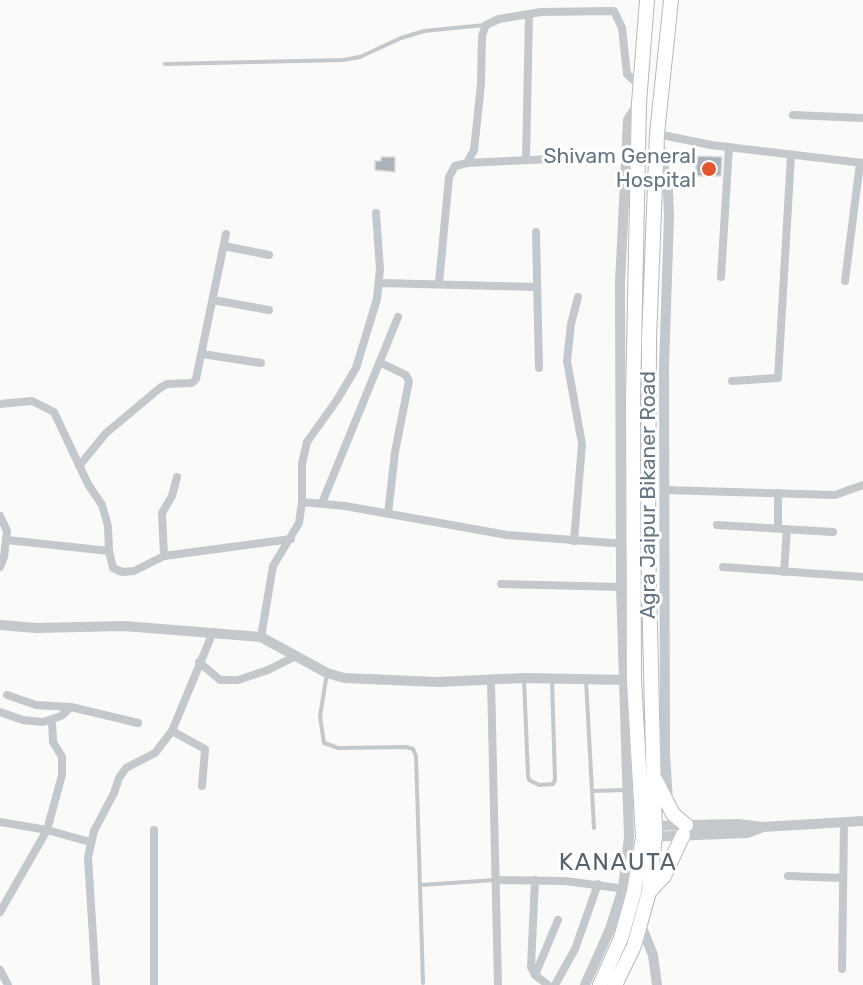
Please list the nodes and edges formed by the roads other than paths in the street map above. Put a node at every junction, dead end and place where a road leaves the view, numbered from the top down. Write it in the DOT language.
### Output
graph roads {
  1 [pos="647,0"];
  2 [pos="671,0"];
  3 [pos="529,14"];
  4 [pos="486,25"];
  5 [pos="165,64"];
  6 [pos="640,86"];
  7 [pos="793,115"];
  8 [pos="863,118"];
  9 [pos="657,134"];
  10 [pos="729,147"];
  11 [pos="791,155"];
  12 [pos="526,159"];
  13 [pos="550,159"];
  14 [pos="467,163"];
  15 [pos="862,163"];
  16 [pos="376,213"];
  17 [pos="536,232"];
  18 [pos="226,234"];
  19 [pos="224,246"];
  20 [pos="269,255"];
  21 [pos="721,277"];
  22 [pos="845,280"];
  23 [pos="380,283"];
  24 [pos="439,283"];
  25 [pos="536,287"];
  26 [pos="578,297"];
  27 [pos="213,300"];
  28 [pos="269,310"];
  29 [pos="398,317"];
  30 [pos="202,354"];
  31 [pos="261,363"];
  32 [pos="381,363"];
  33 [pos="539,368"];
  34 [pos="732,381"];
  35 [pos="0,404"];
  36 [pos="79,466"];
  37 [pos="177,477"];
  38 [pos="863,485"];
  39 [pos="664,490"];
  40 [pos="778,493"];
  41 [pos="302,502"];
  42 [pos="322,503"];
  43 [pos="388,514"];
  44 [pos="0,516"];
  45 [pos="717,525"];
  46 [pos="782,529"];
  47 [pos="833,532"];
  48 [pos="291,539"];
  49 [pos="7,540"];
  50 [pos="574,541"];
  51 [pos="627,544"];
  52 [pos="109,551"];
  53 [pos="164,556"];
  54 [pos="0,567"];
  55 [pos="723,567"];
  56 [pos="784,572"];
  57 [pos="863,577"];
  58 [pos="501,584"];
  59 [pos="621,586"];
  60 [pos="0,625"];
  61 [pos="213,632"];
  62 [pos="261,637"];
  63 [pos="296,656"];
  64 [pos="199,662"];
  65 [pos="327,673"];
  66 [pos="524,678"];
  67 [pos="552,678"];
  68 [pos="491,680"];
  69 [pos="586,680"];
  70 [pos="628,680"];
  71 [pos="7,695"];
  72 [pos="71,707"];
  73 [pos="0,712"];
  74 [pos="52,721"];
  75 [pos="138,723"];
  76 [pos="172,731"];
  77 [pos="653,776"];
  78 [pos="202,786"];
  79 [pos="628,790"];
  80 [pos="592,791"];
  81 [pos="669,804"];
  82 [pos="863,821"];
  83 [pos="0,822"];
  84 [pos="844,822"];
  85 [pos="594,828"];
  86 [pos="47,830"];
  87 [pos="154,830"];
  88 [pos="685,830"];
  89 [pos="642,831"];
  90 [pos="90,842"];
  91 [pos="789,876"];
  92 [pos="843,878"];
  93 [pos="496,880"];
  94 [pos="535,880"];
  95 [pos="598,884"];
  96 [pos="421,885"];
  97 [pos="629,890"];
  98 [pos="649,892"];
  99 [pos="0,912"];
  100 [pos="558,920"];
  101 [pos="640,923"];
  102 [pos="842,969"];
  103 [pos="0,970"];
  104 [pos="535,975"];
  105 [pos="423,983"];
  106 [pos="8,985"];
  107 [pos="96,985"];
  108 [pos="154,985"];
  109 [pos="498,985"];
  110 [pos="548,985"];
  111 [pos="555,985"];
  112 [pos="585,985"];
  113 [pos="600,985"];
  114 [pos="615,985"];
  115 [pos="657,985"];
  1 -- 6 [label="highway, Agra Jaipur Bikaner Road"];
  2 -- 9 [label="highway, Agra Jaipur Bikaner Road"];
  3 -- 4 [label="street"];
  3 -- 6 [label="street"];
  3 -- 12 [label="street"];
  4 -- 5 [label="lane"];
  4 -- 14 [label="street"];
  6 -- 51 [label="highway, Agra Jaipur Bikaner Road"];
  7 -- 8 [label="street"];
  9 -- 10 [label="street"];
  9 -- 39 [label="street"];
  9 -- 77 [label="highway, Agra Jaipur Bikaner Road"];
  10 -- 11 [label="street"];
  10 -- 21 [label="street"];
  11 -- 15 [label="street"];
  11 -- 34 [label="street"];
  12 -- 13 [label="street"];
  12 -- 14 [label="street"];
  14 -- 24 [label="street"];
  15 -- 22 [label="street"];
  16 -- 23 [label="street"];
  17 -- 25 [label="street"];
  18 -- 19 [label="street"];
  19 -- 20 [label="street"];
  19 -- 27 [label="street"];
  23 -- 24 [label="street"];
  23 -- 41 [label="street"];
  24 -- 25 [label="street"];
  25 -- 33 [label="street"];
  26 -- 50 [label="street"];
  27 -- 28 [label="street"];
  27 -- 30 [label="street"];
  29 -- 32 [label="street"];
  30 -- 31 [label="street"];
  30 -- 36 [label="street"];
  32 -- 42 [label="street"];
  32 -- 43 [label="street"];
  35 -- 36 [label="street"];
  36 -- 52 [label="street"];
  37 -- 53 [label="street"];
  38 -- 40 [label="street"];
  39 -- 40 [label="street"];
  39 -- 81 [label="street"];
  40 -- 46 [label="street"];
  41 -- 42 [label="street"];
  41 -- 48 [label="street"];
  42 -- 43 [label="street"];
  43 -- 50 [label="street"];
  44 -- 49 [label="street"];
  45 -- 46 [label="street"];
  46 -- 47 [label="street"];
  46 -- 56 [label="street"];
  48 -- 53 [label="street"];
  48 -- 62 [label="street"];
  49 -- 52 [label="street"];
  49 -- 54 [label="street"];
  50 -- 51 [label="street"];
  51 -- 59 [label="street"];
  51 -- 70 [label="highway, Agra Jaipur Bikaner Road"];
  52 -- 53 [label="street"];
  55 -- 56 [label="street"];
  56 -- 57 [label="street"];
  58 -- 59 [label="street"];
  59 -- 70 [label="street"];
  60 -- 61 [label="street"];
  61 -- 62 [label="street"];
  61 -- 64 [label="street"];
  62 -- 63 [label="street"];
  63 -- 64 [label="street"];
  63 -- 65 [label="street"];
  64 -- 76 [label="street"];
  65 -- 68 [label="street"];
  65 -- 96 [label="lane"];
  66 -- 67 [label="street"];
  66 -- 67 [label="lane"];
  66 -- 68 [label="street"];
  67 -- 69 [label="street"];
  68 -- 93 [label="street"];
  69 -- 70 [label="street"];
  69 -- 80 [label="lane"];
  70 -- 79 [label="street"];
  70 -- 89 [label="highway, Agra Jaipur Bikaner Road"];
  71 -- 72 [label="street"];
  72 -- 74 [label="street"];
  72 -- 75 [label="street"];
  73 -- 74 [label="street"];
  74 -- 86 [label="street"];
  76 -- 78 [label="street"];
  76 -- 90 [label="street"];
  77 -- 81 [label="highway"];
  77 -- 89 [label="highway, Agra Jaipur Bikaner Road"];
  79 -- 80 [label="lane"];
  79 -- 89 [label="street"];
  80 -- 85 [label="lane"];
  81 -- 88 [label="highway"];
  82 -- 84 [label="street"];
  83 -- 86 [label="street"];
  84 -- 88 [label="street"];
  84 -- 92 [label="street"];
  86 -- 90 [label="street"];
  86 -- 99 [label="street"];
  87 -- 108 [label="street"];
  88 -- 89 [label="street"];
  88 -- 98 [label="highway"];
  89 -- 97 [label="highway, Agra Jaipur Bikaner Road"];
  89 -- 98 [label="highway, Agra Jaipur Bikaner Road"];
  90 -- 107 [label="street"];
  91 -- 92 [label="street"];
  92 -- 102 [label="street"];
  93 -- 94 [label="street"];
  93 -- 96 [label="lane"];
  93 -- 109 [label="street"];
  94 -- 95 [label="street"];
  94 -- 104 [label="street"];
  95 -- 97 [label="street"];
  95 -- 111 [label="street"];
  96 -- 105 [label="lane"];
  97 -- 112 [label="street"];
  97 -- 113 [label="highway, Agra Jaipur Bikaner Road"];
  98 -- 101 [label="highway, Agra Jaipur Bikaner Road"];
  100 -- 104 [label="street"];
  101 -- 114 [label="highway, Agra Jaipur Bikaner Road"];
  101 -- 115 [label="street"];
  103 -- 106 [label="street"];
  104 -- 110 [label="street"];
}
